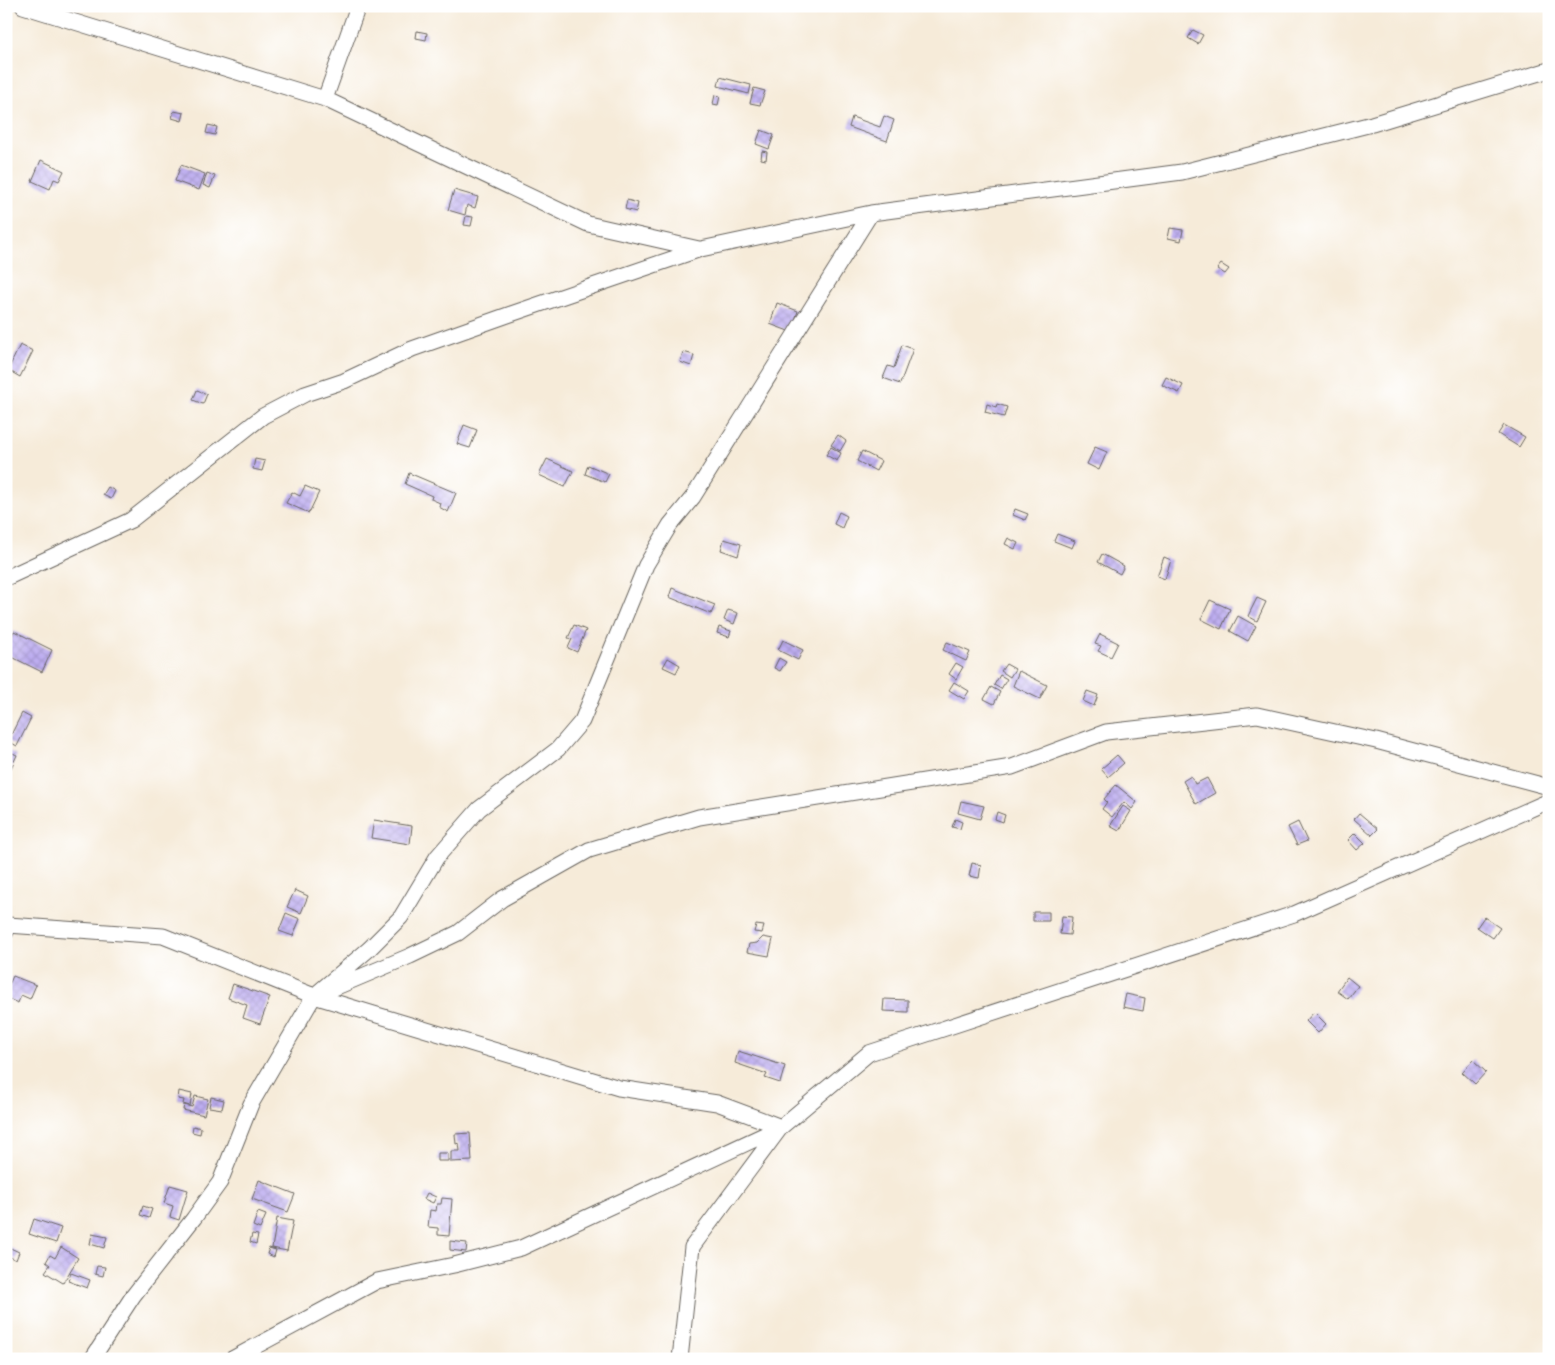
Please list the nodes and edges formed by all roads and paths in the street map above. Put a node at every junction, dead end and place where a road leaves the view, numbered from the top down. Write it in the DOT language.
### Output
graph roads {
  1 [pos="23,6"];
  2 [pos="358,6"];
  3 [pos="1549,70"];
  4 [pos="325,99"];
  5 [pos="871,213"];
  6 [pos="701,249"];
  7 [pos="6,578"];
  8 [pos="1549,787"];
  9 [pos="1549,801"];
  10 [pos="7,927"];
  11 [pos="314,996"];
  12 [pos="781,1127"];
  13 [pos="92,1359"];
  14 [pos="232,1359"];
  15 [pos="680,1359"];
  1 -- 4 [label="street"];
  2 -- 4 [label="street"];
  3 -- 5 [label="street"];
  4 -- 6 [label="street"];
  5 -- 6 [label="street"];
  5 -- 11 [label="street"];
  6 -- 7 [label="street"];
  8 -- 11 [label="street"];
  9 -- 12 [label="street"];
  10 -- 11 [label="street"];
  11 -- 12 [label="street"];
  11 -- 13 [label="street"];
  12 -- 14 [label="street"];
  12 -- 15 [label="street"];
}
